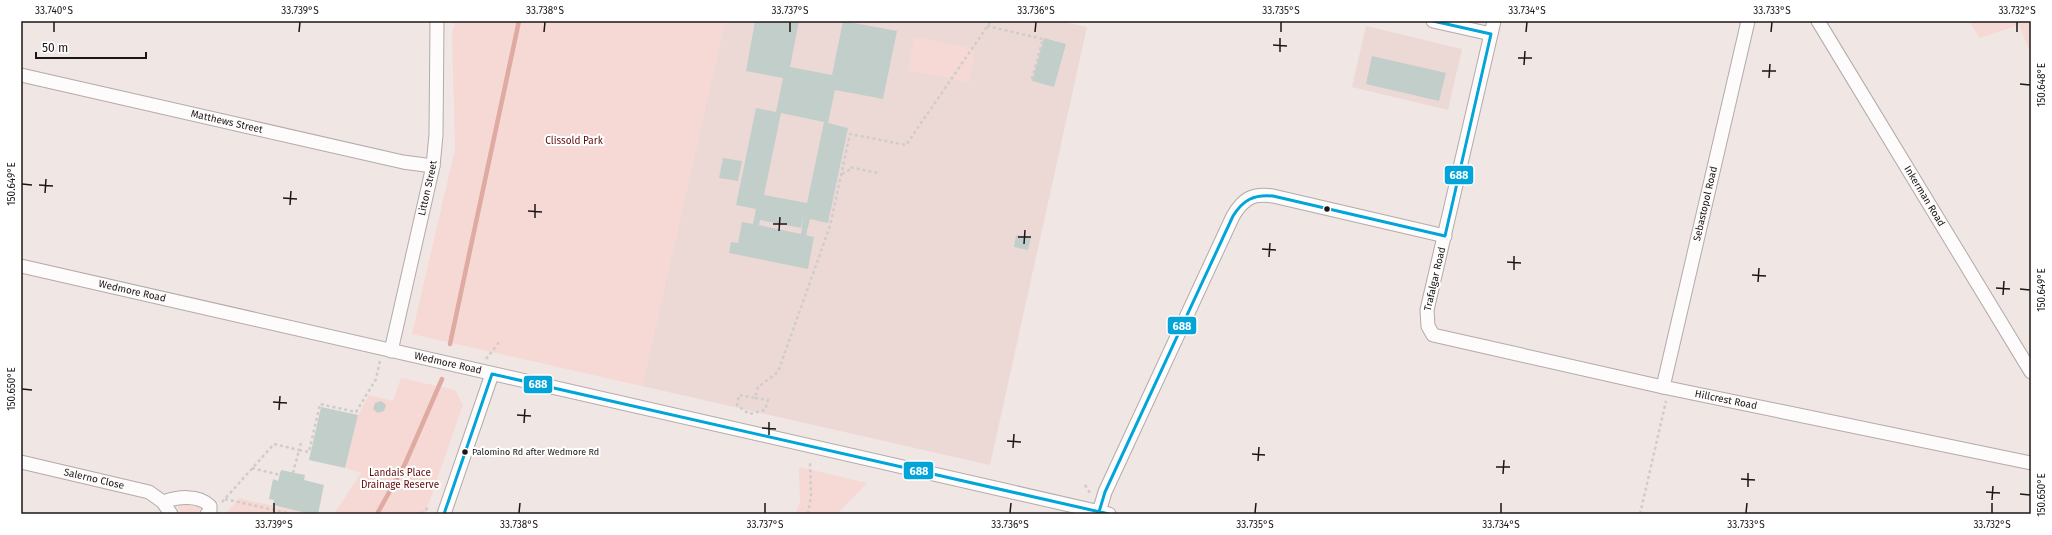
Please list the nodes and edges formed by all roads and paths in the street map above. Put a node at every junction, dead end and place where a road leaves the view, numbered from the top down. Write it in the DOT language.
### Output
graph roads {
  1 [pos="437,21"];
  2 [pos="991,21"];
  3 [pos="1433,21"];
  4 [pos="1748,21"];
  5 [pos="1818,21"];
  6 [pos="987,26"];
  7 [pos="1492,27"];
  8 [pos="21,75"];
  9 [pos="1031,82"];
  10 [pos="433,166"];
  11 [pos="878,173"];
  12 [pos="841,174"];
  13 [pos="1445,236"];
  14 [pos="21,266"];
  15 [pos="1428,326"];
  16 [pos="500,341"];
  17 [pos="392,351"];
  18 [pos="380,359"];
  19 [pos="2031,372"];
  20 [pos="487,373"];
  21 [pos="1666,388"];
  22 [pos="755,398"];
  23 [pos="301,443"];
  24 [pos="299,450"];
  25 [pos="21,462"];
  26 [pos="810,462"];
  27 [pos="2031,462"];
  28 [pos="252,468"];
  29 [pos="293,473"];
  30 [pos="280,475"];
  31 [pos="225,499"];
  32 [pos="163,502"];
  33 [pos="430,506"];
  34 [pos="209,510"];
  35 [pos="1104,513"];
  36 [pos="171,514"];
  37 [pos="292,514"];
  38 [pos="421,514"];
  39 [pos="444,514"];
  40 [pos="808,514"];
  41 [pos="1640,514"];
  1 -- 10 [label="street, Litton Street"];
  2 -- 6 [label="path"];
  3 -- 7 [label="street"];
  4 -- 21 [label="street, Sebastopol Road"];
  5 -- 19 [label="street, Inkerman Road"];
  6 -- 9 [label="path"];
  6 -- 12 [label="path"];
  7 -- 13 [label="street, Trafalgar Road"];
  8 -- 10 [label="street, Matthews Street"];
  10 -- 17 [label="street, Litton Street"];
  11 -- 12 [label="path"];
  12 -- 22 [label="path"];
  13 -- 15 [label="street, Trafalgar Road"];
  13 -- 35 [label="street"];
  14 -- 17 [label="street, Wedmore Road"];
  15 -- 21 [label="street, Hillcrest Road"];
  16 -- 20 [label="path"];
  17 -- 20 [label="street, Wedmore Road"];
  18 -- 24 [label="path"];
  20 -- 35 [label="street, Wedmore Road"];
  20 -- 39 [label="street"];
  21 -- 27 [label="street, Hillcrest Road"];
  21 -- 41 [label="path"];
  22 -- 22 [label="path"];
  23 -- 24 [label="path"];
  24 -- 28 [label="path"];
  24 -- 29 [label="path"];
  25 -- 32 [label="street, Salerno Close"];
  26 -- 40 [label="path"];
  28 -- 30 [label="path"];
  28 -- 31 [label="path"];
  31 -- 34 [label="path"];
  31 -- 37 [label="path"];
  32 -- 34 [label="street"];
  32 -- 36 [label="street, Salerno Close"];
  33 -- 38 [label="path"];
}
